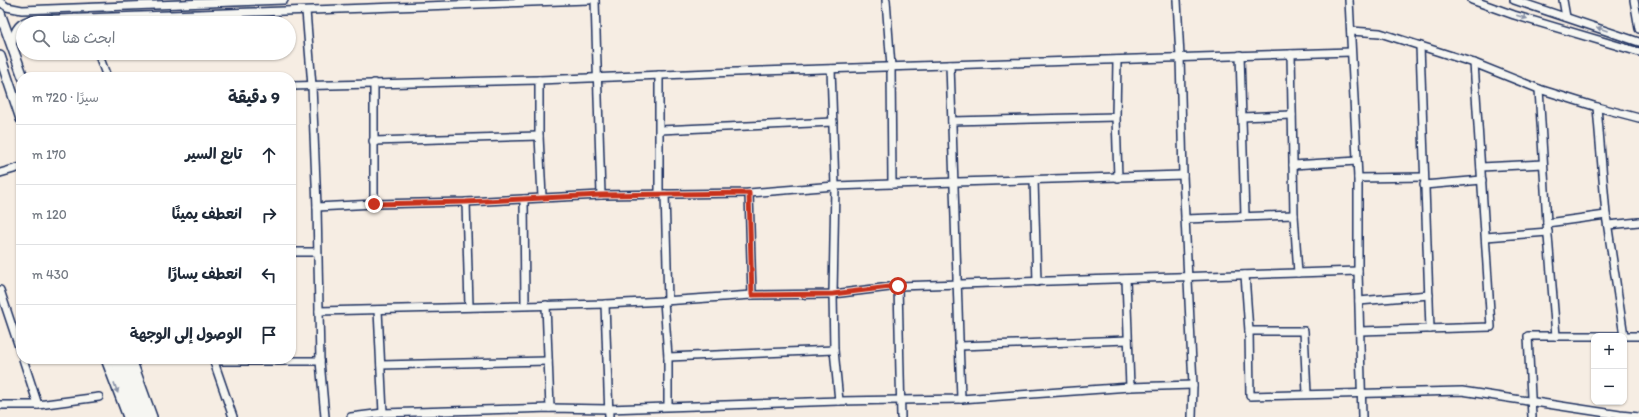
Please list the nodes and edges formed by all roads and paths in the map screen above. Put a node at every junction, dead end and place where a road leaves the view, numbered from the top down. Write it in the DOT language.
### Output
graph roads {
  1 [pos="182,0"];
  2 [pos="284,0"];
  3 [pos="589,0"];
  4 [pos="595,0"];
  5 [pos="886,0"];
  6 [pos="1177,0"];
  7 [pos="1349,0"];
  8 [pos="1472,0"];
  9 [pos="1514,0"];
  10 [pos="1563,0"];
  11 [pos="1634,0"];
  12 [pos="0,2"];
  13 [pos="204,2"];
  14 [pos="174,4"];
  15 [pos="142,5"];
  16 [pos="306,11"];
  17 [pos="0,13"];
  18 [pos="86,16"];
  19 [pos="196,16"];
  20 [pos="1566,17"];
  21 [pos="1639,29"];
  22 [pos="16,31"];
  23 [pos="1351,31"];
  24 [pos="1639,42"];
  25 [pos="12,45"];
  26 [pos="1420,46"];
  27 [pos="1351,52"];
  28 [pos="1639,52"];
  29 [pos="1291,54"];
  30 [pos="0,56"];
  31 [pos="1240,56"];
  32 [pos="16,57"];
  33 [pos="1180,58"];
  34 [pos="17,60"];
  35 [pos="101,60"];
  36 [pos="1117,60"];
  37 [pos="1474,63"];
  38 [pos="950,65"];
  39 [pos="891,67"];
  40 [pos="831,69"];
  41 [pos="21,72"];
  42 [pos="105,72"];
  43 [pos="659,75"];
  44 [pos="597,78"];
  45 [pos="539,80"];
  46 [pos="374,83"];
  47 [pos="296,86"];
  48 [pos="312,86"];
  49 [pos="1539,89"];
  50 [pos="15,100"];
  51 [pos="16,103"];
  52 [pos="1597,107"];
  53 [pos="1292,115"];
  54 [pos="1116,117"];
  55 [pos="1242,117"];
  56 [pos="1639,118"];
  57 [pos="952,121"];
  58 [pos="833,122"];
  59 [pos="660,130"];
  60 [pos="539,136"];
  61 [pos="373,141"];
  62 [pos="1357,162"];
  63 [pos="1543,164"];
  64 [pos="1293,165"];
  65 [pos="1481,167"];
  66 [pos="16,168"];
  67 [pos="0,173"];
  68 [pos="1183,175"];
  69 [pos="1118,178"];
  70 [pos="1358,178"];
  71 [pos="1034,180"];
  72 [pos="1482,180"];
  73 [pos="1424,181"];
  74 [pos="954,182"];
  75 [pos="892,184"];
  76 [pos="835,186"];
  77 [pos="749,193"];
  78 [pos="662,194"];
  79 [pos="601,195"];
  80 [pos="542,198"];
  81 [pos="524,199"];
  82 [pos="466,202"];
  83 [pos="374,204"];
  84 [pos="317,207"];
  85 [pos="1294,215"];
  86 [pos="1245,216"];
  87 [pos="1606,216"];
  88 [pos="1185,219"];
  89 [pos="1639,222"];
  90 [pos="1547,223"];
  91 [pos="1608,225"];
  92 [pos="1548,232"];
  93 [pos="1486,237"];
  94 [pos="296,252"];
  95 [pos="317,252"];
  96 [pos="1358,271"];
  97 [pos="1298,273"];
  98 [pos="1245,275"];
  99 [pos="1187,276"];
  100 [pos="1126,279"];
  101 [pos="1037,282"];
  102 [pos="957,284"];
  103 [pos="898,286"];
  104 [pos="0,290"];
  105 [pos="833,294"];
  106 [pos="752,295"];
  107 [pos="1429,295"];
  108 [pos="666,301"];
  109 [pos="1359,301"];
  110 [pos="605,304"];
  111 [pos="525,305"];
  112 [pos="546,305"];
  113 [pos="469,306"];
  114 [pos="378,310"];
  115 [pos="319,311"];
  116 [pos="1430,329"];
  117 [pos="1249,331"];
  118 [pos="1360,331"];
  119 [pos="1624,333"];
  120 [pos="1556,336"];
  121 [pos="1591,336"];
  122 [pos="1627,336"];
  123 [pos="1639,336"];
  124 [pos="16,338"];
  125 [pos="1128,340"];
  126 [pos="959,346"];
  127 [pos="834,350"];
  128 [pos="668,357"];
  129 [pos="296,361"];
  130 [pos="320,361"];
  131 [pos="548,361"];
  132 [pos="25,364"];
  133 [pos="108,364"];
  134 [pos="117,364"];
  135 [pos="125,364"];
  136 [pos="133,364"];
  137 [pos="215,364"];
  138 [pos="381,365"];
  139 [pos="1193,385"];
  140 [pos="1130,387"];
  141 [pos="1307,394"];
  142 [pos="1362,394"];
  143 [pos="99,397"];
  144 [pos="960,399"];
  145 [pos="839,401"];
  146 [pos="899,401"];
  147 [pos="1531,401"];
  148 [pos="0,405"];
  149 [pos="38,405"];
  150 [pos="668,406"];
  151 [pos="550,408"];
  152 [pos="608,408"];
  153 [pos="383,413"];
  154 [pos="128,417"];
  155 [pos="136,417"];
  156 [pos="144,417"];
  157 [pos="152,417"];
  158 [pos="233,417"];
  159 [pos="325,417"];
  160 [pos="351,417"];
  161 [pos="609,417"];
  162 [pos="901,417"];
  163 [pos="1192,417"];
  164 [pos="1362,417"];
  165 [pos="1532,417"];
  166 [pos="1639,417"];
  1 -- 14 [label="street"];
  2 -- 13 [label="street"];
  3 -- 16 [label="street"];
  4 -- 44 [label="street"];
  5 -- 39 [label="street"];
  6 -- 33 [label="street"];
  7 -- 23 [label="street"];
  8 -- 28 [label="street, one-way"];
  9 -- 20 [label="street"];
  10 -- 20 [label="street"];
  11 -- 21 [label="street"];
  12 -- 15 [label="street"];
  13 -- 14 [label="street"];
  14 -- 15 [label="street"];
  15 -- 18 [label="street"];
  16 -- 19 [label="street"];
  16 -- 48 [label="street"];
  17 -- 25 [label="main road"];
  24 -- 20 [label="street, one-way"];
  22 -- 25 [label="street"];
  23 -- 26 [label="street"];
  23 -- 27 [label="street"];
  25 -- 32 [label="main road"];
  26 -- 37 [label="street"];
  26 -- 73 [label="street"];
  27 -- 29 [label="street"];
  27 -- 62 [label="street"];
  29 -- 31 [label="street"];
  29 -- 53 [label="street"];
  30 -- 50 [label="main road"];
  31 -- 33 [label="street"];
  31 -- 55 [label="street"];
  33 -- 36 [label="street"];
  33 -- 68 [label="street"];
  34 -- 41 [label="main road"];
  35 -- 42 [label="street"];
  36 -- 38 [label="street"];
  36 -- 54 [label="street"];
  37 -- 49 [label="street"];
  37 -- 65 [label="street"];
  38 -- 39 [label="street"];
  38 -- 57 [label="street"];
  39 -- 40 [label="street"];
  39 -- 75 [label="street"];
  40 -- 43 [label="street"];
  40 -- 58 [label="street"];
  43 -- 44 [label="street"];
  43 -- 59 [label="street"];
  44 -- 45 [label="street"];
  44 -- 79 [label="street"];
  45 -- 46 [label="street"];
  45 -- 60 [label="street"];
  46 -- 48 [label="street"];
  46 -- 61 [label="street"];
  47 -- 48 [label="street"];
  48 -- 84 [label="street"];
  49 -- 52 [label="street"];
  49 -- 63 [label="street"];
  50 -- 51 [label="main road"];
  52 -- 56 [label="street"];
  52 -- 87 [label="street"];
  53 -- 55 [label="street"];
  53 -- 64 [label="street"];
  54 -- 57 [label="street"];
  54 -- 69 [label="street"];
  55 -- 86 [label="street"];
  57 -- 74 [label="street"];
  58 -- 59 [label="street"];
  58 -- 76 [label="street"];
  59 -- 78 [label="street"];
  60 -- 61 [label="street"];
  60 -- 80 [label="street"];
  61 -- 83 [label="street"];
  62 -- 64 [label="street"];
  62 -- 70 [label="street"];
  63 -- 65 [label="street"];
  63 -- 90 [label="street"];
  64 -- 85 [label="street"];
  65 -- 72 [label="street"];
  66 -- 67 [label="street"];
  68 -- 69 [label="street"];
  68 -- 88 [label="street"];
  69 -- 71 [label="street"];
  70 -- 73 [label="street"];
  70 -- 96 [label="street"];
  71 -- 74 [label="street"];
  71 -- 101 [label="street"];
  72 -- 73 [label="street"];
  72 -- 93 [label="street"];
  73 -- 107 [label="street"];
  74 -- 75 [label="street"];
  74 -- 102 [label="street"];
  75 -- 76 [label="street"];
  76 -- 77 [label="street"];
  76 -- 105 [label="street"];
  77 -- 78 [label="street"];
  77 -- 106 [label="street"];
  78 -- 79 [label="street"];
  78 -- 108 [label="street"];
  79 -- 80 [label="street"];
  80 -- 81 [label="street"];
  81 -- 82 [label="street"];
  81 -- 111 [label="street"];
  82 -- 83 [label="street"];
  82 -- 113 [label="street"];
  83 -- 84 [label="street"];
  84 -- 95 [label="street"];
  85 -- 86 [label="street"];
  85 -- 97 [label="street"];
  86 -- 88 [label="street"];
  87 -- 90 [label="street"];
  87 -- 91 [label="street"];
  88 -- 99 [label="street"];
  89 -- 91 [label="street"];
  90 -- 92 [label="street"];
  91 -- 119 [label="street"];
  92 -- 93 [label="street"];
  92 -- 120 [label="street"];
  93 -- 116 [label="street"];
  94 -- 95 [label="street"];
  95 -- 115 [label="street"];
  96 -- 97 [label="street"];
  96 -- 109 [label="street"];
  97 -- 98 [label="street"];
  98 -- 99 [label="street"];
  98 -- 117 [label="street"];
  99 -- 100 [label="street"];
  99 -- 139 [label="street"];
  100 -- 101 [label="street"];
  100 -- 125 [label="street"];
  101 -- 102 [label="street"];
  102 -- 103 [label="street"];
  102 -- 126 [label="street"];
  103 -- 105 [label="street"];
  103 -- 146 [label="street"];
  104 -- 124 [label="street"];
  105 -- 106 [label="street"];
  105 -- 127 [label="street"];
  106 -- 108 [label="street"];
  107 -- 109 [label="street"];
  107 -- 116 [label="street"];
  108 -- 110 [label="street"];
  108 -- 128 [label="street"];
  109 -- 118 [label="street"];
  110 -- 112 [label="street"];
  110 -- 152 [label="street"];
  111 -- 112 [label="street"];
  111 -- 113 [label="street"];
  112 -- 131 [label="street"];
  113 -- 114 [label="street"];
  114 -- 115 [label="street"];
  114 -- 138 [label="street"];
  115 -- 130 [label="street"];
  116 -- 118 [label="street"];
  117 -- 141 [label="street"];
  117 -- 141 [label="street"];
  118 -- 142 [label="street"];
  120 -- 121 [label="street"];
  120 -- 147 [label="street"];
  122 -- 123 [label="street"];
  125 -- 126 [label="street"];
  125 -- 140 [label="street"];
  126 -- 144 [label="street"];
  127 -- 128 [label="street"];
  127 -- 145 [label="street"];
  128 -- 150 [label="street"];
  129 -- 130 [label="street"];
  130 -- 159 [label="street"];
  131 -- 138 [label="street"];
  131 -- 151 [label="street"];
  132 -- 149 [label="street"];
  133 -- 154 [label="main road, one-way"];
  134 -- 155 [label="main road"];
  135 -- 156 [label="main road"];
  136 -- 157 [label="main road"];
  137 -- 158 [label="street"];
  138 -- 153 [label="street"];
  139 -- 140 [label="street"];
  139 -- 163 [label="street"];
  140 -- 144 [label="street"];
  141 -- 142 [label="street"];
  142 -- 147 [label="street"];
  142 -- 164 [label="street"];
  143 -- 149 [label="street"];
  144 -- 146 [label="street"];
  145 -- 146 [label="street"];
  145 -- 150 [label="street"];
  146 -- 162 [label="street"];
  147 -- 165 [label="street"];
  147 -- 166 [label="street"];
  148 -- 149 [label="street"];
  150 -- 152 [label="street"];
  151 -- 152 [label="street"];
  151 -- 153 [label="street"];
  152 -- 161 [label="street"];
  153 -- 160 [label="street"];
}
